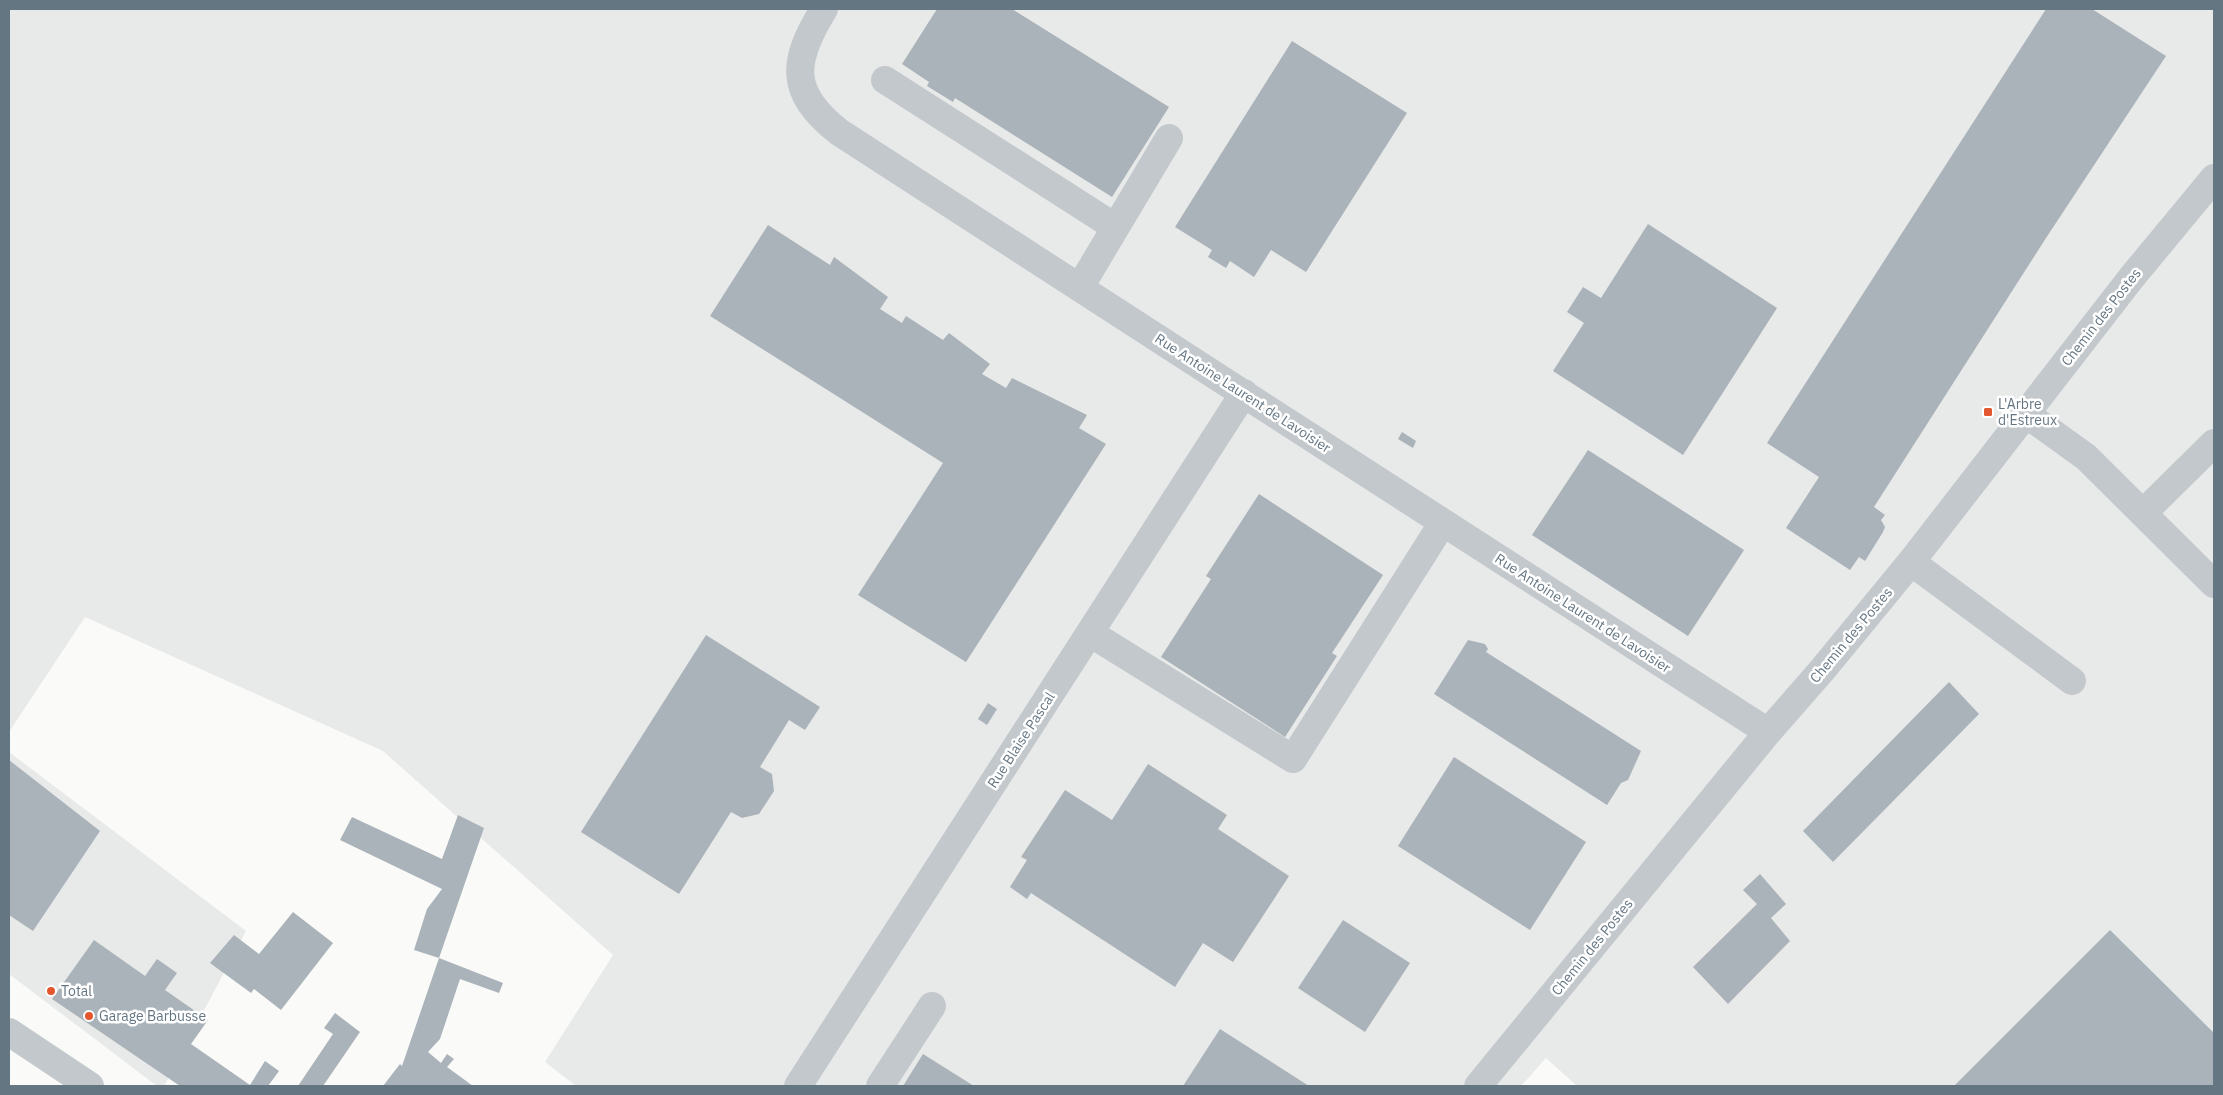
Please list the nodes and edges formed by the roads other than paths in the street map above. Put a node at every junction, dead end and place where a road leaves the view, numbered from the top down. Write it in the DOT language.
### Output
graph roads {
  1 [pos="824,9"];
  2 [pos="885,80"];
  3 [pos="1169,138"];
  4 [pos="2214,178"];
  5 [pos="1115,227"];
  6 [pos="1080,287"];
  7 [pos="1244,393"];
  8 [pos="2026,414"];
  9 [pos="2214,443"];
  10 [pos="2143,513"];
  11 [pos="1442,524"];
  12 [pos="1911,562"];
  13 [pos="2214,584"];
  14 [pos="1090,633"];
  15 [pos="2072,681"];
  16 [pos="1768,732"];
  17 [pos="932,1006"];
  18 [pos="9,1032"];
  19 [pos="90,1086"];
  20 [pos="798,1086"];
  21 [pos="880,1086"];
  22 [pos="1478,1086"];
  1 -- 6 [label="street, Rue Antoine Laurent de Lavoisier"];
  2 -- 5 [label="street"];
  3 -- 5 [label="street"];
  4 -- 8 [label="street, Chemin des Postes"];
  5 -- 6 [label="street"];
  6 -- 7 [label="street, Rue Antoine Laurent de Lavoisier"];
  7 -- 11 [label="street, Rue Antoine Laurent de Lavoisier"];
  7 -- 14 [label="street, Rue Blaise Pascal"];
  8 -- 10 [label="street"];
  8 -- 12 [label="street, Chemin des Postes"];
  9 -- 10 [label="street"];
  10 -- 13 [label="street"];
  11 -- 14 [label="street"];
  11 -- 16 [label="street, Rue Antoine Laurent de Lavoisier"];
  12 -- 15 [label="street"];
  12 -- 16 [label="street, Chemin des Postes"];
  14 -- 20 [label="street, Rue Blaise Pascal"];
  16 -- 22 [label="street, Chemin des Postes"];
  17 -- 21 [label="street"];
  18 -- 19 [label="street"];
}
